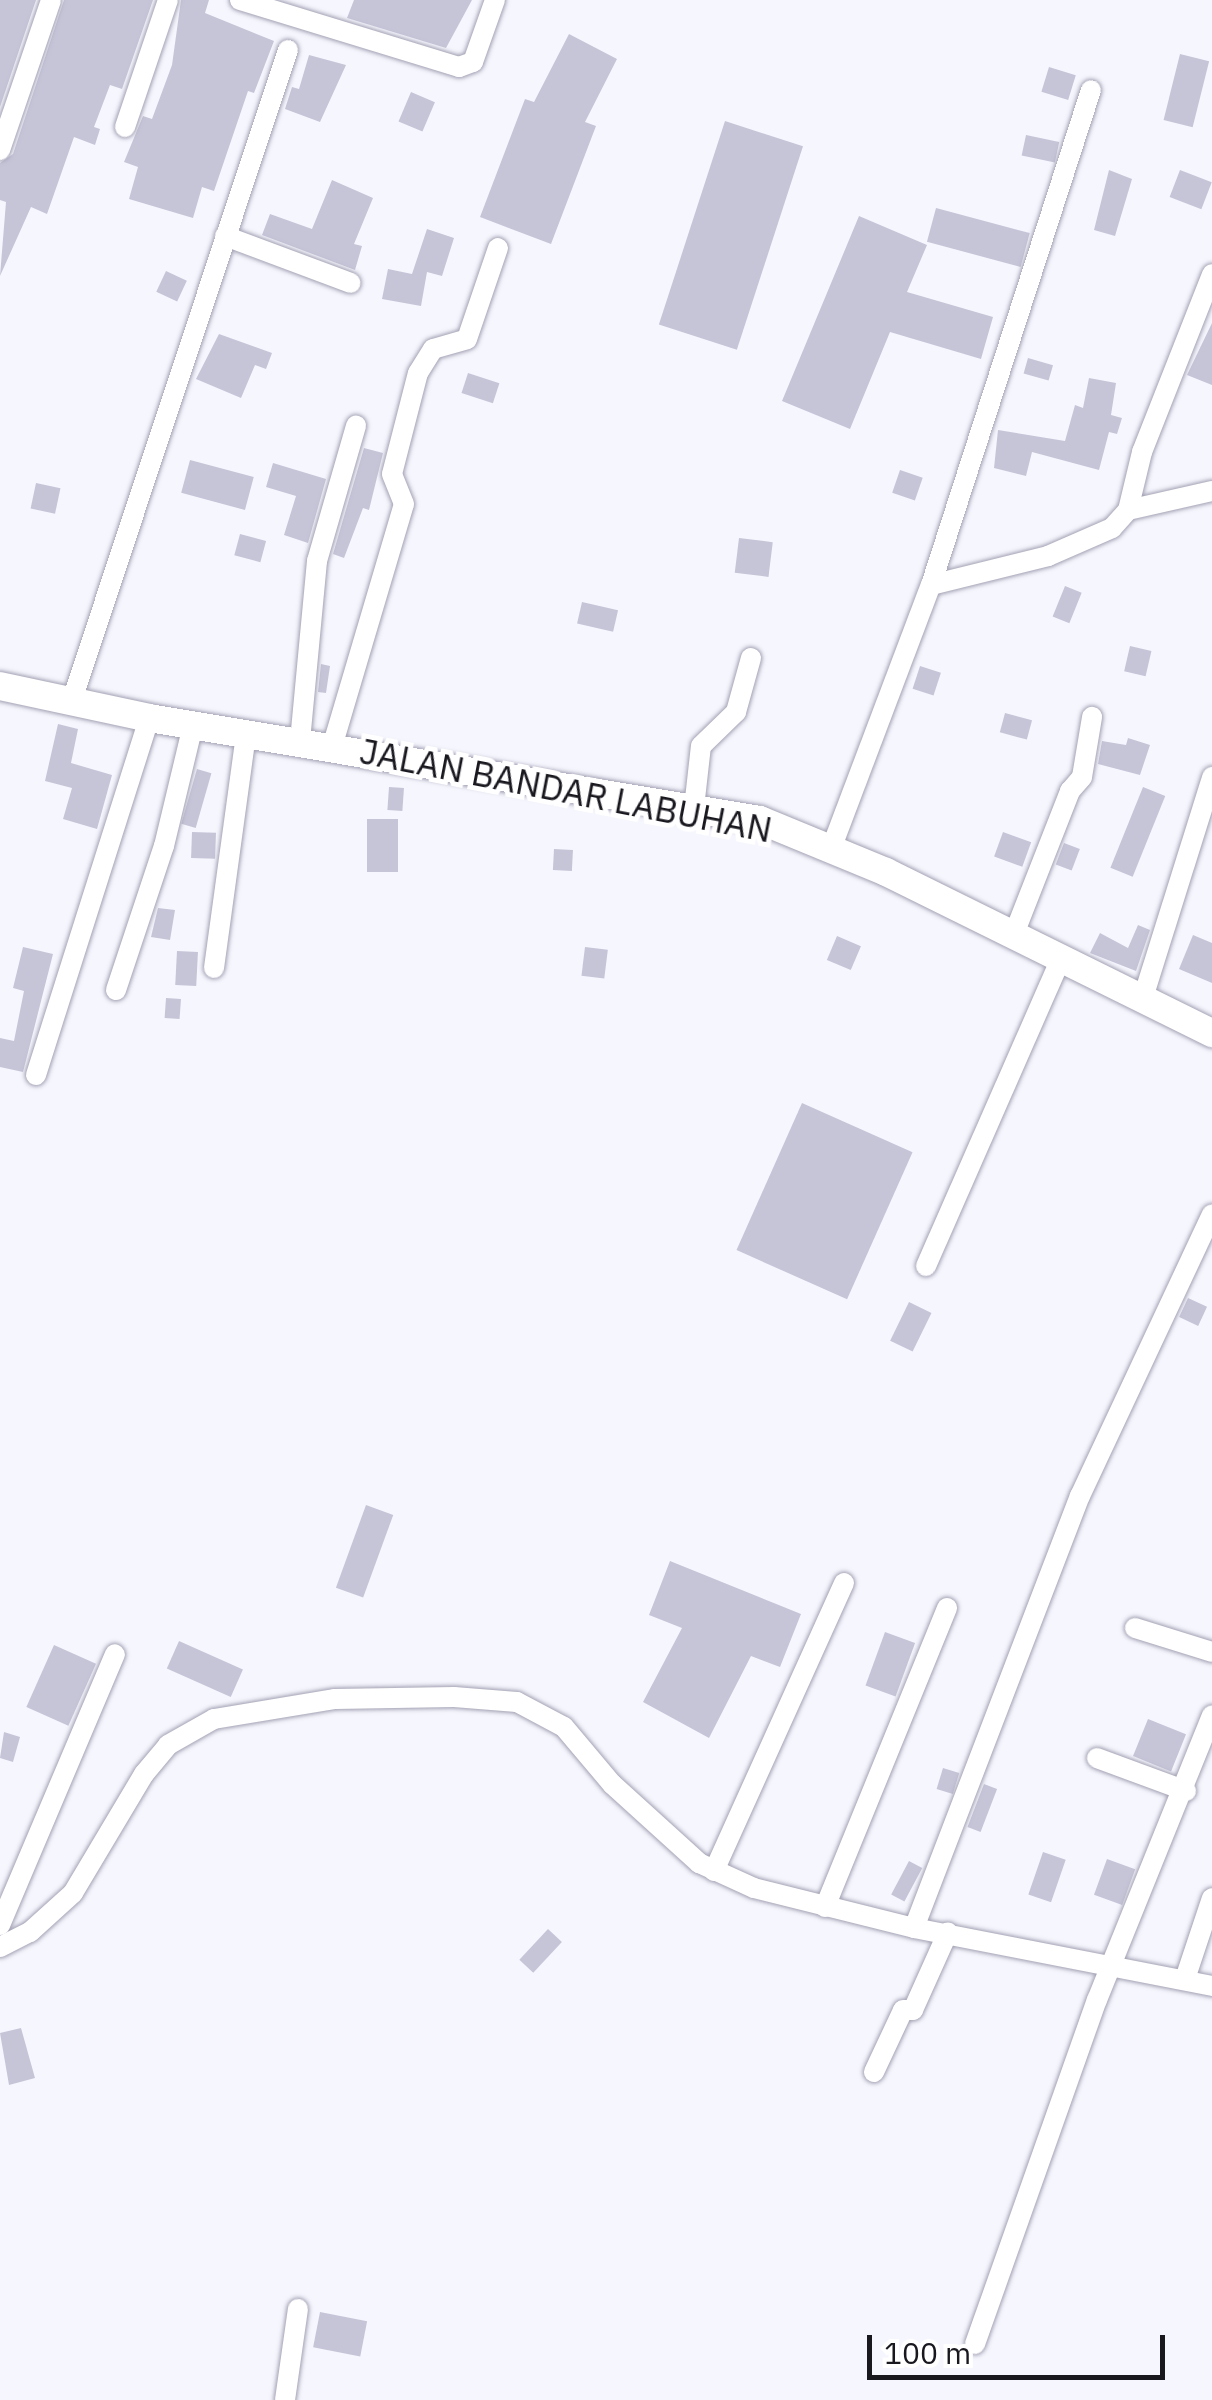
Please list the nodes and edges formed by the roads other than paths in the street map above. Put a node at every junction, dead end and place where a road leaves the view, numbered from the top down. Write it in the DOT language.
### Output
graph roads {
  1 [pos="51,0"];
  2 [pos="168,0"];
  3 [pos="240,0"];
  4 [pos="495,0"];
  5 [pos="288,50"];
  6 [pos="1091,90"];
  7 [pos="125,127"];
  8 [pos="0,150"];
  9 [pos="224,236"];
  10 [pos="498,248"];
  11 [pos="1212,274"];
  12 [pos="351,283"];
  13 [pos="356,426"];
  14 [pos="1212,491"];
  15 [pos="1128,510"];
  16 [pos="931,586"];
  17 [pos="752,658"];
  18 [pos="0,686"];
  19 [pos="72,700"];
  20 [pos="1092,717"];
  21 [pos="149,718"];
  22 [pos="193,725"];
  23 [pos="246,733"];
  24 [pos="300,741"];
  25 [pos="332,746"];
  26 [pos="1212,777"];
  27 [pos="694,808"];
  28 [pos="830,849"];
  29 [pos="1014,934"];
  30 [pos="1060,959"];
  31 [pos="214,968"];
  32 [pos="116,990"];
  33 [pos="1142,1001"];
  34 [pos="1212,1033"];
  35 [pos="36,1075"];
  36 [pos="1212,1214"];
  37 [pos="926,1266"];
  38 [pos="844,1583"];
  39 [pos="948,1608"];
  40 [pos="1135,1628"];
  41 [pos="1212,1652"];
  42 [pos="116,1654"];
  43 [pos="1212,1715"];
  44 [pos="1097,1758"];
  45 [pos="1186,1791"];
  46 [pos="714,1872"];
  47 [pos="1212,1898"];
  48 [pos="825,1907"];
  49 [pos="0,1925"];
  50 [pos="914,1928"];
  51 [pos="948,1932"];
  52 [pos="0,1946"];
  53 [pos="1112,1968"];
  54 [pos="1185,1980"];
  55 [pos="1212,1986"];
  56 [pos="874,2072"];
  57 [pos="298,2309"];
  58 [pos="975,2344"];
  59 [pos="285,2400"];
  1 -- 8 [label="street"];
  2 -- 7 [label="street"];
  3 -- 4 [label="street"];
  5 -- 9 [label="street"];
  6 -- 16 [label="street"];
  9 -- 12 [label="street"];
  9 -- 19 [label="street"];
  10 -- 25 [label="street"];
  11 -- 15 [label="street"];
  13 -- 24 [label="street"];
  14 -- 15 [label="street"];
  15 -- 16 [label="street"];
  16 -- 28 [label="street"];
  17 -- 27 [label="street"];
  18 -- 19 [label="main road, JALAN BANDAR LABUHAN"];
  19 -- 21 [label="main road, JALAN BANDAR LABUHAN"];
  20 -- 29 [label="street"];
  21 -- 22 [label="main road, JALAN BANDAR LABUHAN"];
  21 -- 35 [label="street"];
  22 -- 23 [label="main road, JALAN BANDAR LABUHAN"];
  22 -- 32 [label="street"];
  23 -- 24 [label="main road, JALAN BANDAR LABUHAN"];
  23 -- 31 [label="street"];
  24 -- 25 [label="main road, JALAN BANDAR LABUHAN"];
  25 -- 27 [label="main road, JALAN BANDAR LABUHAN"];
  26 -- 33 [label="street"];
  27 -- 28 [label="main road, JALAN BANDAR LABUHAN"];
  28 -- 29 [label="main road, JALAN BANDAR LABUHAN"];
  29 -- 30 [label="main road, JALAN BANDAR LABUHAN"];
  30 -- 33 [label="main road, JALAN BANDAR LABUHAN"];
  30 -- 37 [label="street"];
  33 -- 34 [label="main road, JALAN BANDAR LABUHAN"];
  36 -- 50 [label="street"];
  38 -- 46 [label="street"];
  39 -- 48 [label="street"];
  40 -- 41 [label="street"];
  42 -- 49 [label="street"];
  43 -- 45 [label="street"];
  44 -- 45 [label="street"];
  45 -- 53 [label="street"];
  46 -- 48 [label="street"];
  46 -- 52 [label="street"];
  47 -- 54 [label="street"];
  48 -- 50 [label="street"];
  50 -- 51 [label="street"];
  51 -- 53 [label="street"];
  51 -- 56 [label="street"];
  53 -- 54 [label="street"];
  53 -- 58 [label="street"];
  54 -- 55 [label="street"];
  57 -- 59 [label="street"];
}
